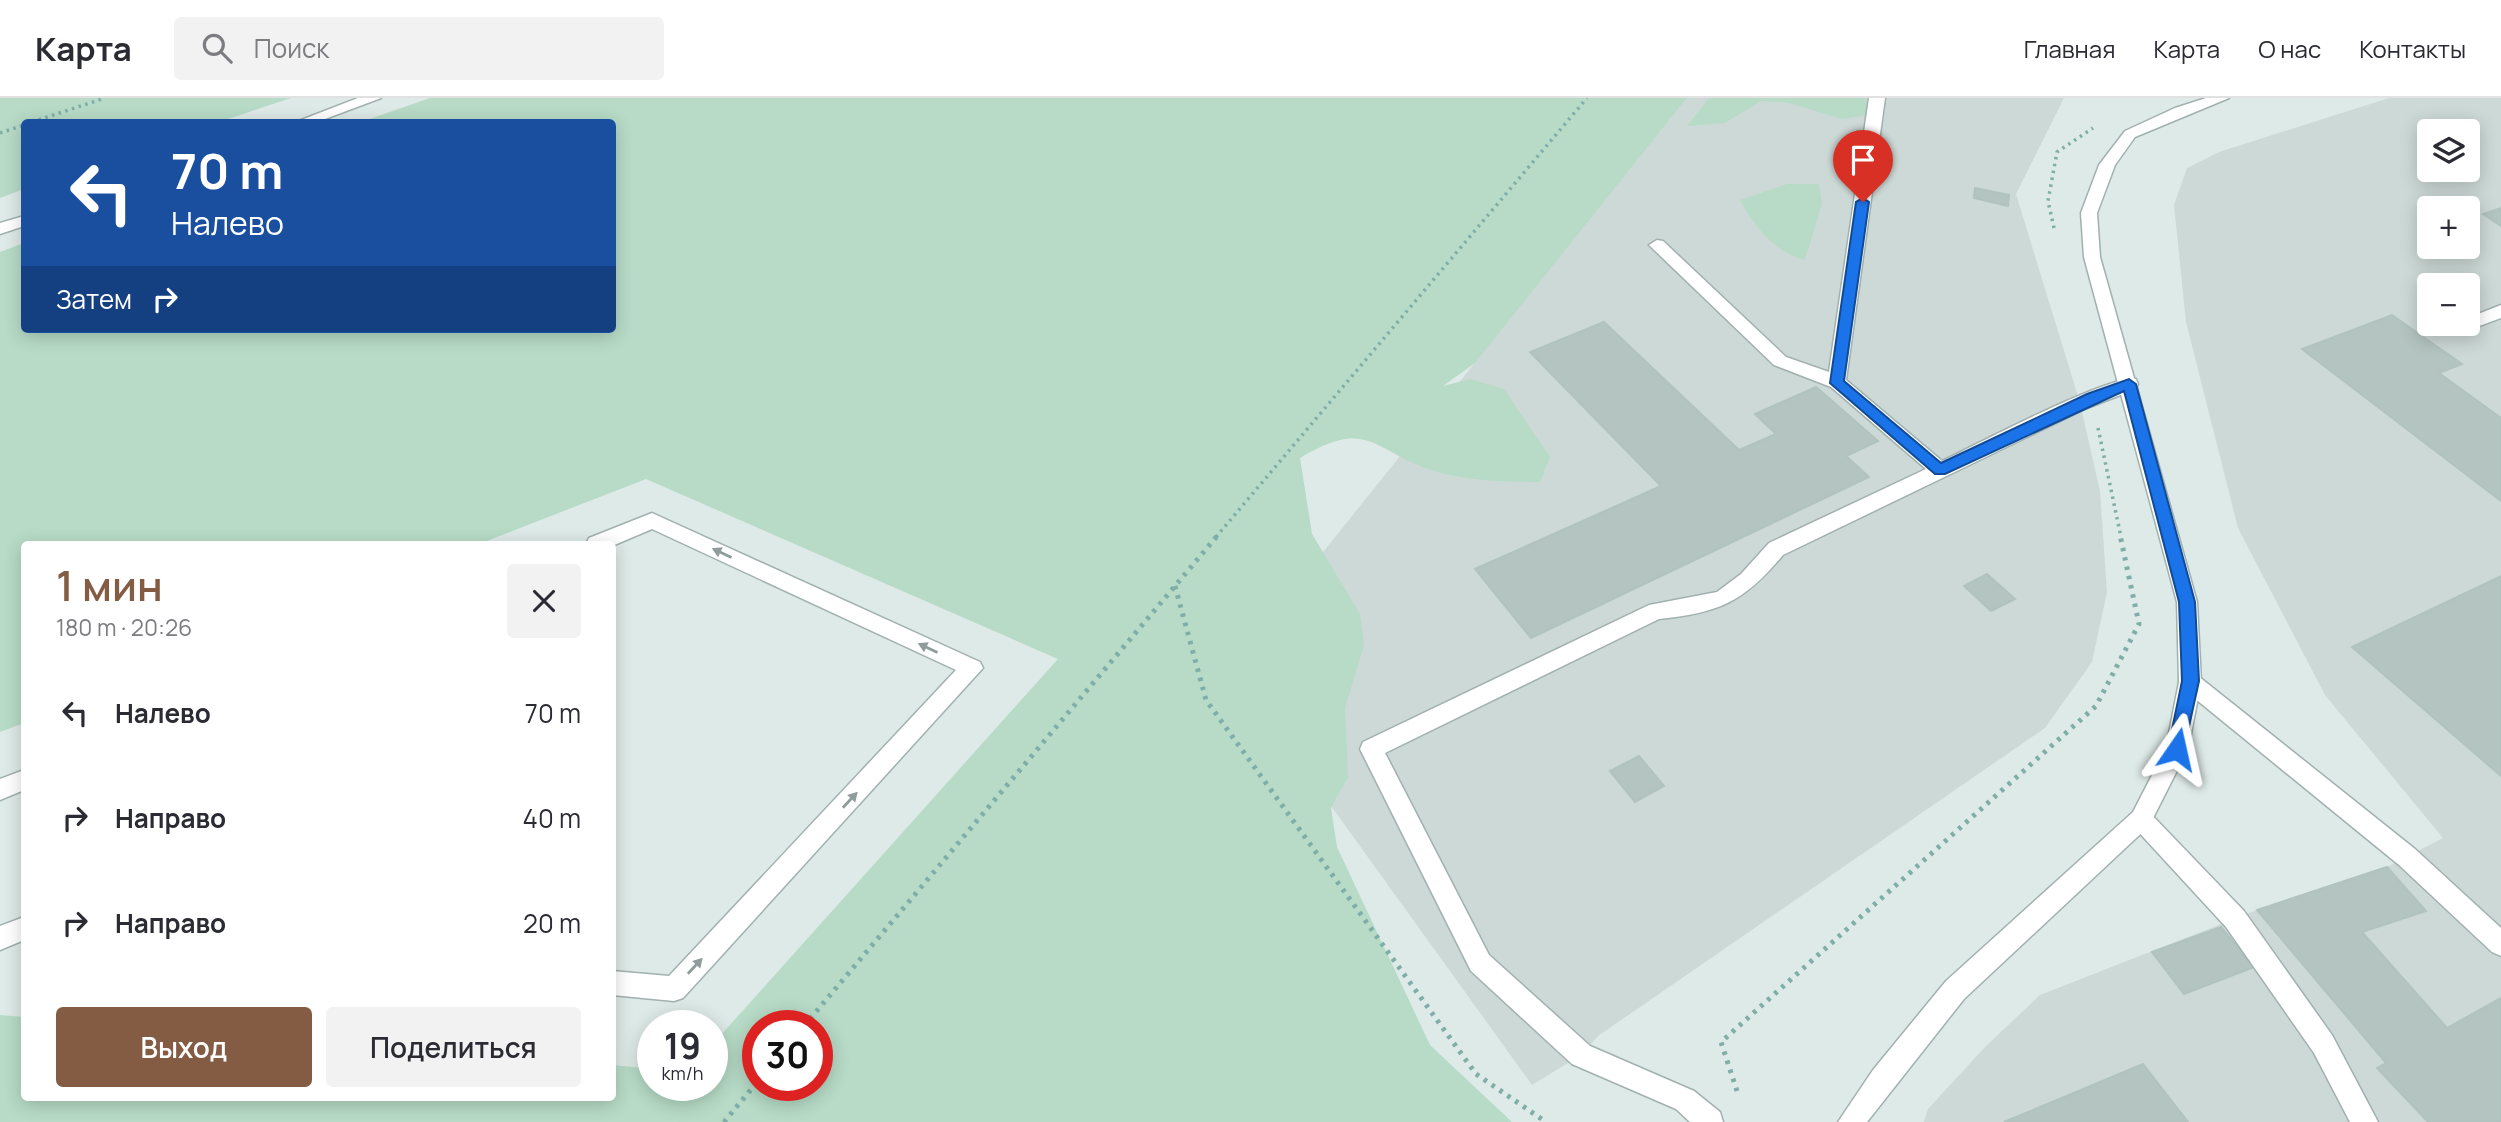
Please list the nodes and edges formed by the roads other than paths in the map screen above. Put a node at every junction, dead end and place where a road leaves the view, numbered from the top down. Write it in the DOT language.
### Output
graph roads {
  1 [pos="373,98"];
  2 [pos="1877,98"];
  3 [pos="2221,98"];
  4 [pos="313,119"];
  5 [pos="21,222"];
  6 [pos="0,229"];
  7 [pos="1657,245"];
  8 [pos="2501,311"];
  9 [pos="2480,319"];
  10 [pos="1837,383"];
  11 [pos="2129,384"];
  12 [pos="1940,470"];
  13 [pos="603,541"];
  14 [pos="2190,681"];
  15 [pos="21,781"];
  16 [pos="0,790"];
  17 [pos="2141,819"];
  18 [pos="21,930"];
  19 [pos="0,938"];
  20 [pos="2501,944"];
  21 [pos="616,983"];
  22 [pos="1710,1122"];
  23 [pos="1851,1122"];
  24 [pos="2365,1122"];
  1 -- 4 [label="street"];
  2 -- 10 [label="street"];
  3 -- 11 [label="street"];
  5 -- 6 [label="street"];
  7 -- 10 [label="street"];
  8 -- 9 [label="street"];
  10 -- 12 [label="street"];
  11 -- 12 [label="street"];
  11 -- 14 [label="street"];
  12 -- 22 [label="street"];
  21 -- 13 [label="street, one-way"];
  14 -- 17 [label="street"];
  14 -- 20 [label="street"];
  15 -- 16 [label="street"];
  17 -- 23 [label="street"];
  17 -- 24 [label="street"];
  18 -- 19 [label="street"];
}
